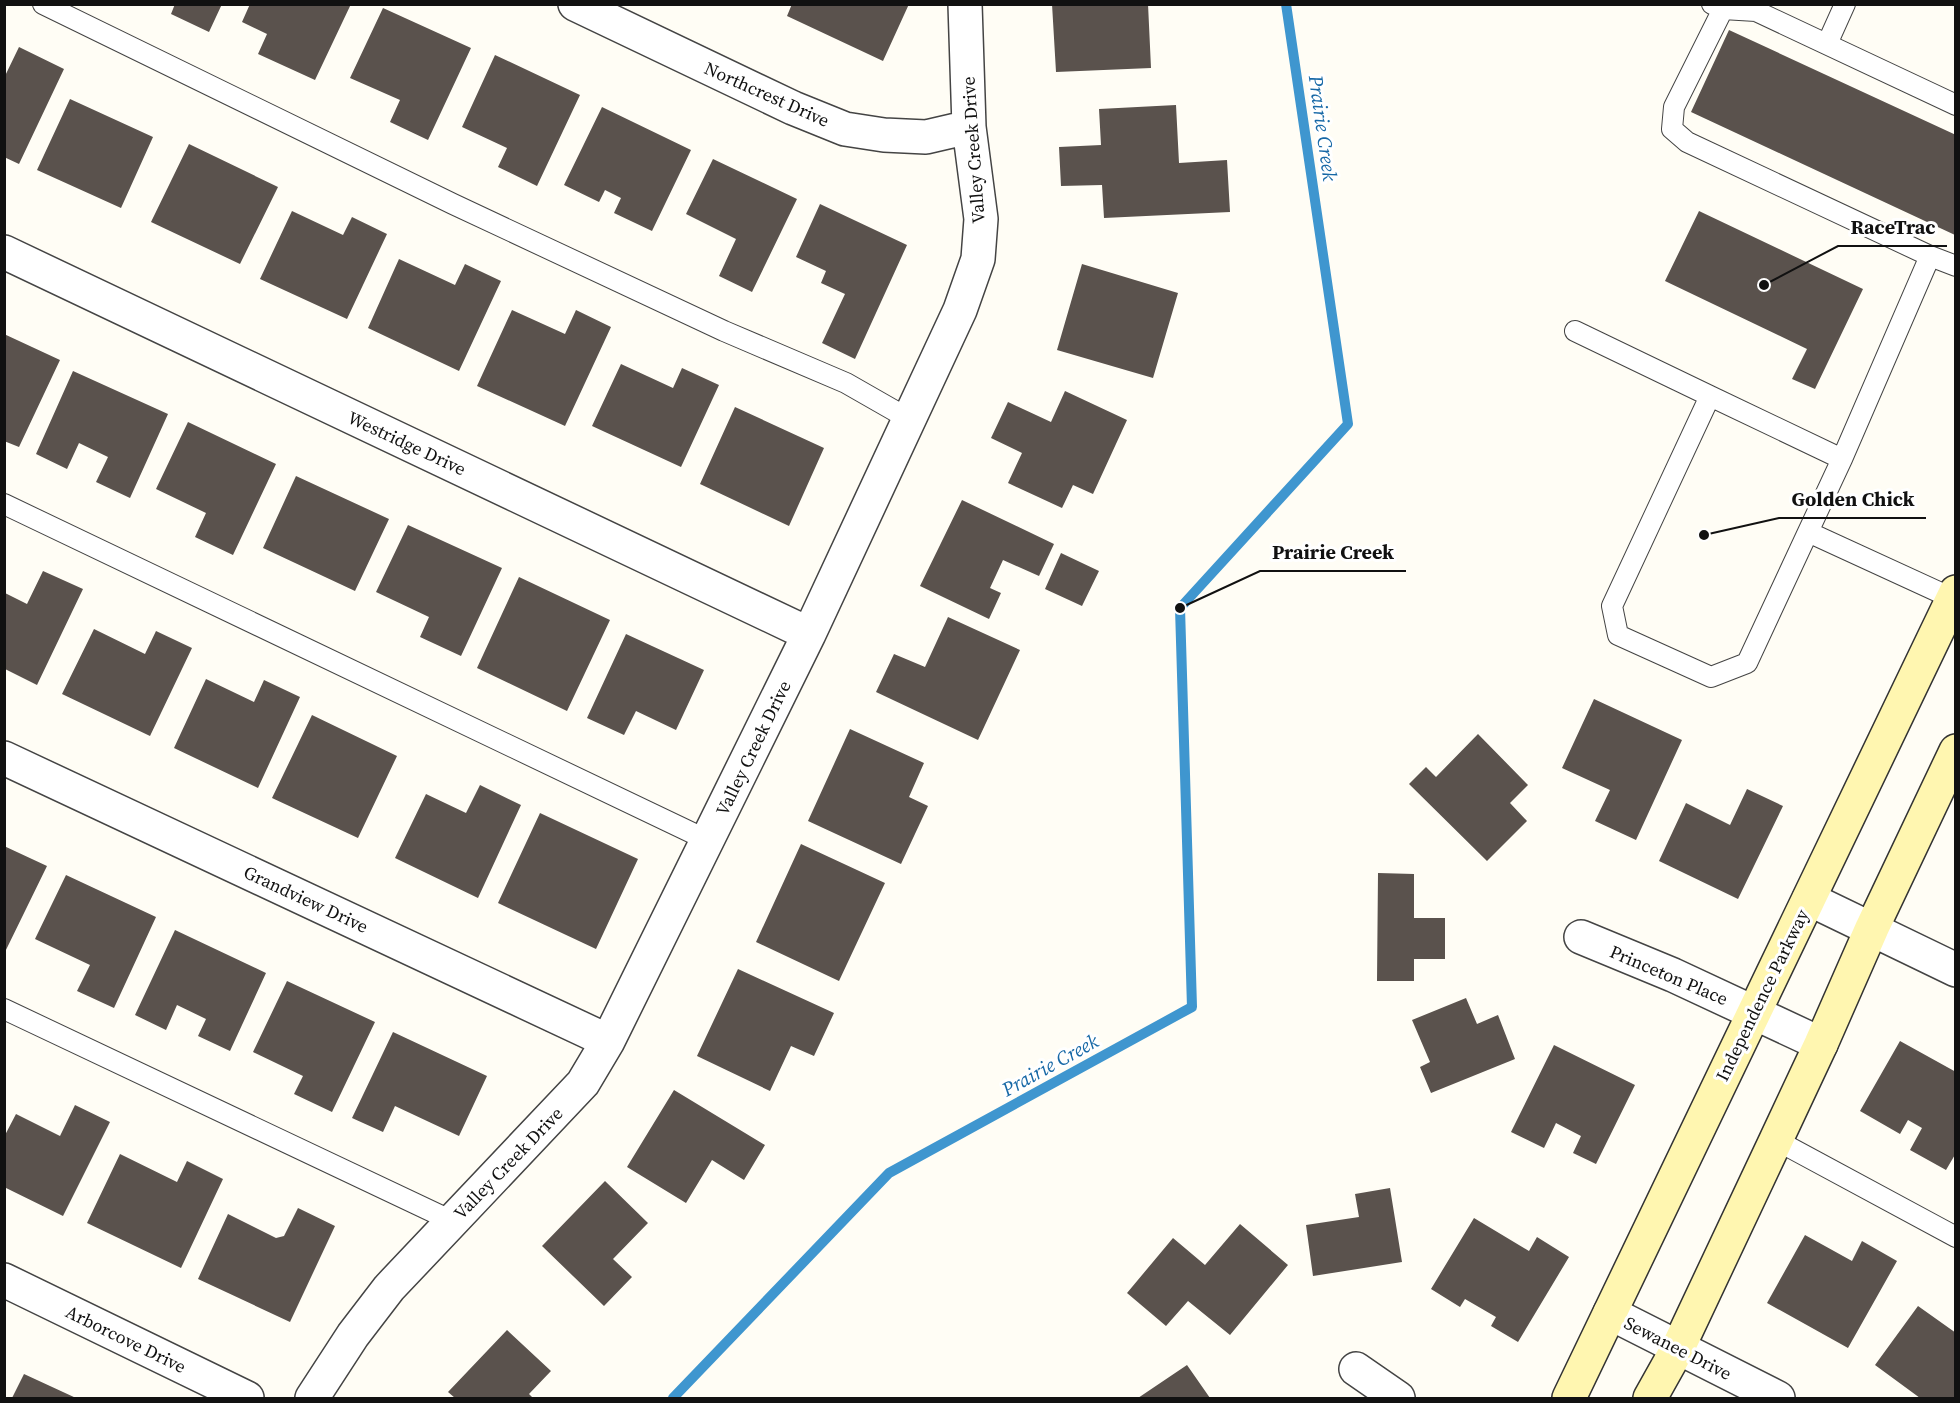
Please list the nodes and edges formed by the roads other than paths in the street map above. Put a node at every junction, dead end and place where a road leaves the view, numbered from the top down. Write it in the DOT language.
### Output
graph roads {
  1 [pos="43,4"];
  2 [pos="575,4"];
  3 [pos="965,4"];
  4 [pos="1845,4"];
  5 [pos="1718,7"];
  6 [pos="1827,44"];
  7 [pos="1956,105"];
  8 [pos="969,126"];
  9 [pos="4,252"];
  10 [pos="1930,256"];
  11 [pos="1956,266"];
  12 [pos="1575,331"];
  13 [pos="1710,396"];
  14 [pos="909,419"];
  15 [pos="1842,459"];
  16 [pos="4,504"];
  17 [pos="1808,532"];
  18 [pos="1955,597"];
  19 [pos="809,634"];
  20 [pos="1956,751"];
  21 [pos="4,758"];
  22 [pos="707,840"];
  23 [pos="1809,899"];
  24 [pos="1872,928"];
  25 [pos="1581,938"];
  26 [pos="1956,970"];
  27 [pos="4,1010"];
  28 [pos="1753,1012"];
  29 [pos="608,1041"];
  30 [pos="1821,1044"];
  31 [pos="1776,1140"];
  32 [pos="453,1221"];
  33 [pos="1956,1238"];
  34 [pos="4,1280"];
  35 [pos="1610,1313"];
  36 [pos="1678,1348"];
  37 [pos="1356,1369"];
  38 [pos="247,1398"];
  39 [pos="312,1398"];
  40 [pos="1398,1398"];
  41 [pos="1569,1398"];
  42 [pos="1650,1398"];
  43 [pos="1778,1398"];
  1 -- 14 [label="lane"];
  2 -- 8 [label="street, Northcrest Drive"];
  3 -- 8 [label="street, Valley Creek Drive"];
  4 -- 6 [label="lane"];
  5 -- 6 [label="lane"];
  5 -- 10 [label="lane"];
  6 -- 7 [label="lane"];
  8 -- 14 [label="street, Valley Creek Drive"];
  9 -- 19 [label="street, Westridge Drive"];
  10 -- 11 [label="lane"];
  10 -- 15 [label="lane"];
  12 -- 13 [label="lane"];
  13 -- 15 [label="lane"];
  13 -- 17 [label="lane"];
  14 -- 19 [label="street, Valley Creek Drive"];
  15 -- 17 [label="lane"];
  16 -- 22 [label="lane"];
  17 -- 18 [label="lane"];
  18 -- 23 [label="main road, Independence Parkway"];
  19 -- 22 [label="street, Valley Creek Drive"];
  20 -- 24 [label="main road"];
  21 -- 29 [label="street, Grandview Drive"];
  22 -- 29 [label="street, Valley Creek Drive"];
  23 -- 24 [label="street"];
  23 -- 28 [label="main road, Independence Parkway"];
  24 -- 26 [label="street"];
  24 -- 30 [label="main road"];
  25 -- 28 [label="street, Princeton Place"];
  27 -- 32 [label="lane"];
  28 -- 30 [label="street, Princeton Place"];
  28 -- 35 [label="main road, Independence Parkway"];
  29 -- 32 [label="street, Valley Creek Drive"];
  30 -- 31 [label="main road"];
  31 -- 33 [label="lane"];
  31 -- 36 [label="main road"];
  32 -- 39 [label="street, Valley Creek Drive"];
  34 -- 38 [label="street, Arborcove Drive"];
  35 -- 36 [label="street, Sewanee Drive"];
  35 -- 41 [label="main road, Independence Parkway"];
  36 -- 42 [label="main road"];
  36 -- 43 [label="street, Sewanee Drive"];
  37 -- 40 [label="street"];
}
